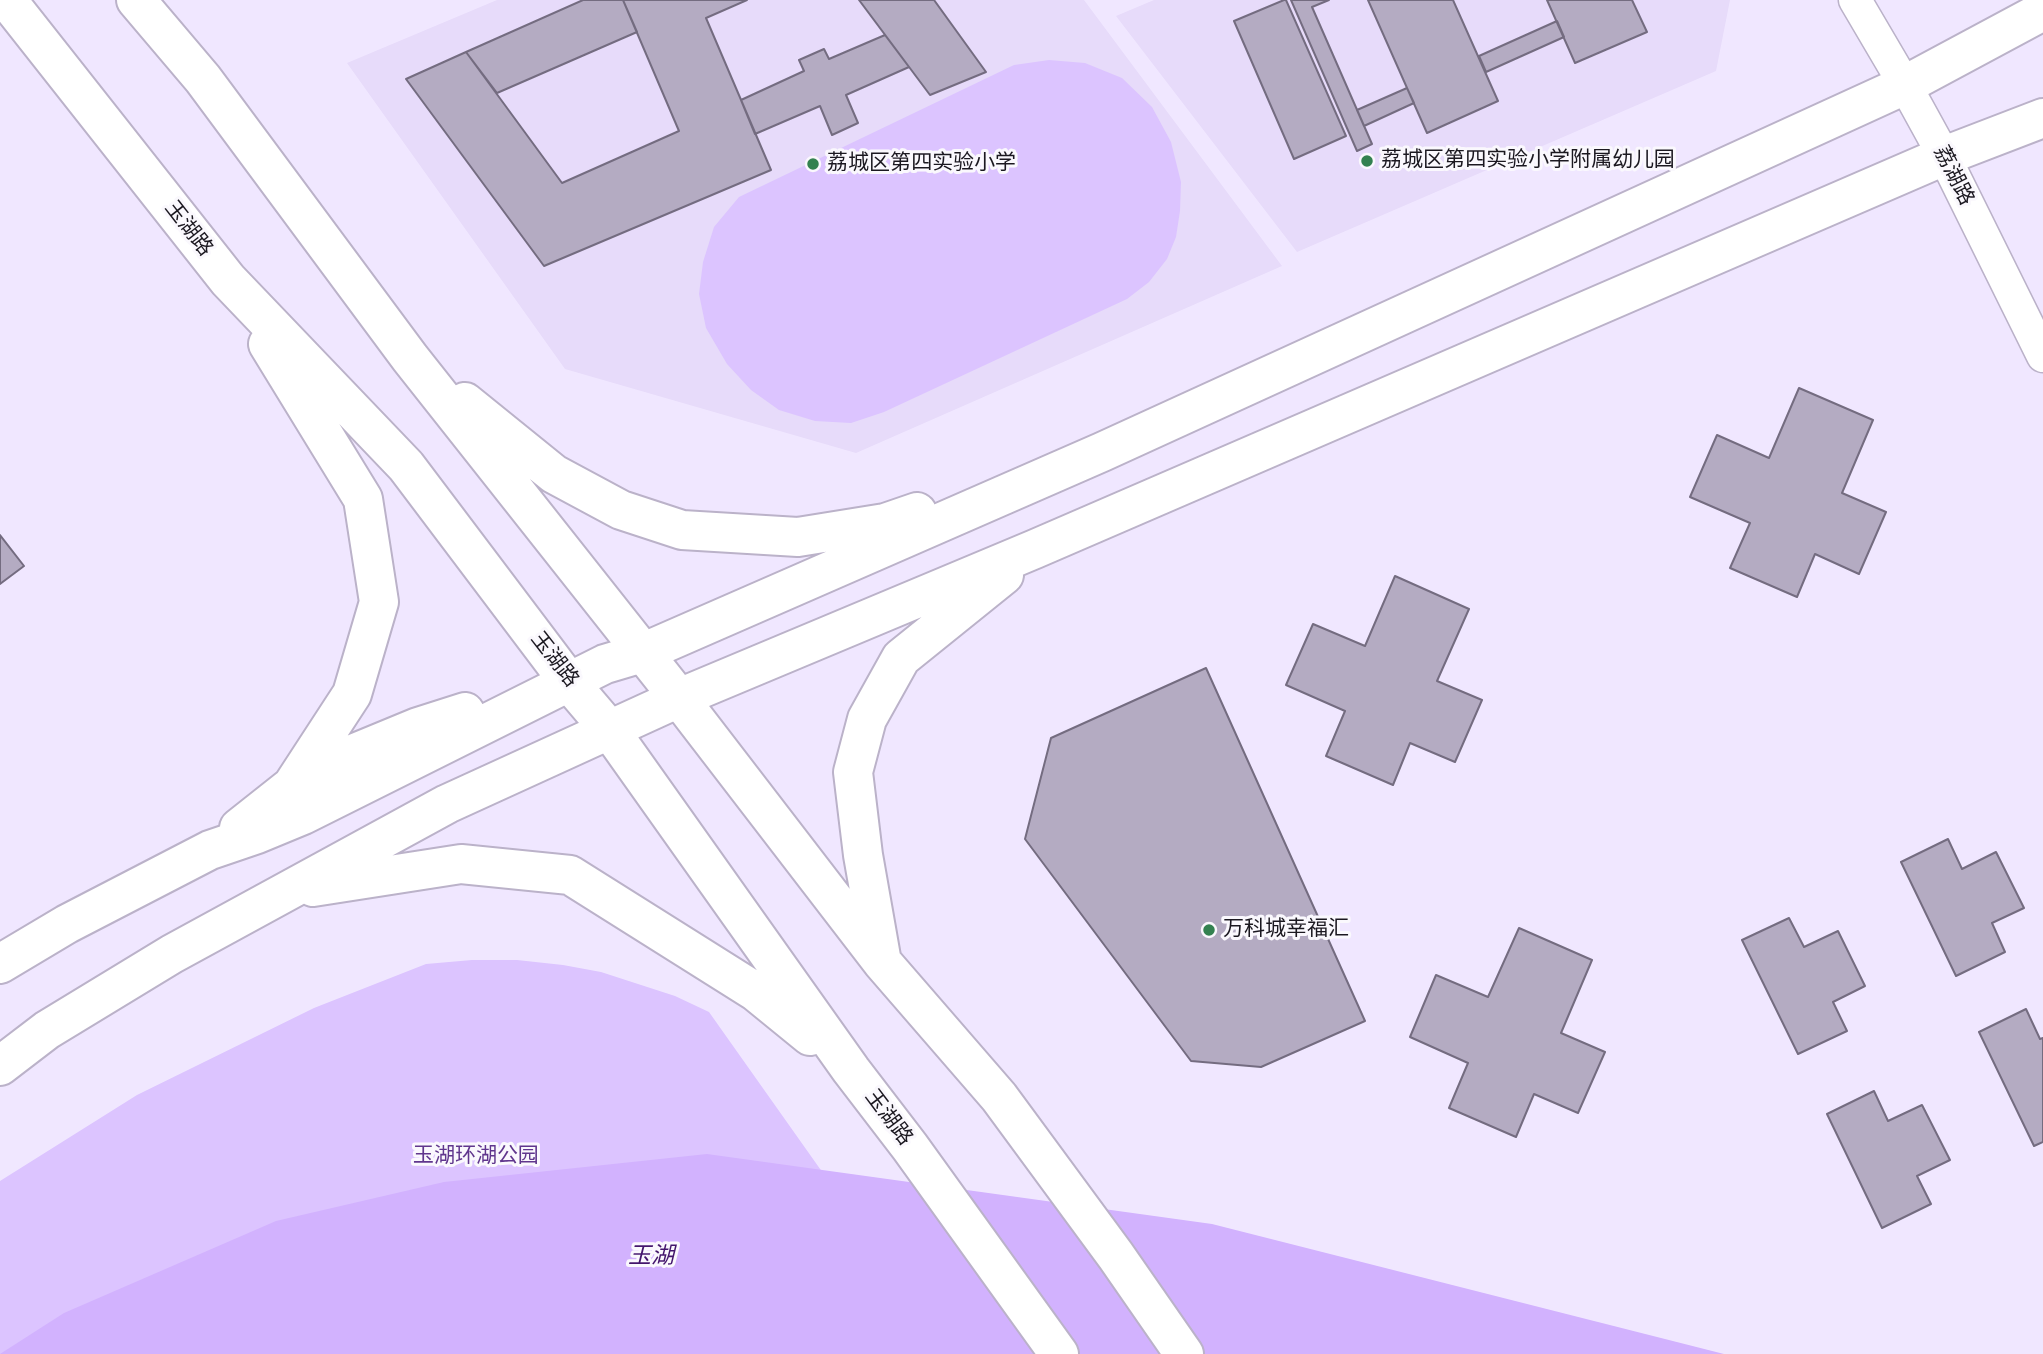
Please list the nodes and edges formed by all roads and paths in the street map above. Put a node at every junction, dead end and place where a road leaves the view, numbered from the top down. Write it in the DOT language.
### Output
graph roads {
  1 [pos="7,0"];
  2 [pos="136,0"];
  3 [pos="1855,0"];
  4 [pos="2043,10"];
  5 [pos="1905,85"];
  6 [pos="2043,118"];
  7 [pos="1944,156"];
  8 [pos="228,280"];
  9 [pos="2043,356"];
  10 [pos="411,358"];
  11 [pos="1102,452"];
  12 [pos="1035,549"];
  13 [pos="642,653"];
  14 [pos="569,681"];
  15 [pos="535,698"];
  16 [pos="679,698"];
  17 [pos="608,729"];
  18 [pos="292,786"];
  19 [pos="210,850"];
  20 [pos="283,892"];
  21 [pos="882,962"];
  22 [pos="0,964"];
  23 [pos="0,1066"];
  24 [pos="851,1070"];
  25 [pos="1059,1354"];
  26 [pos="1184,1354"];
  1 -- 8 [label="main road, 玉湖路"];
  2 -- 10 [label="main road"];
  3 -- 5 [label="street, 荔湖路"];
  4 -- 5 [label="main road"];
  5 -- 7 [label="street, 荔湖路"];
  5 -- 11 [label="main road"];
  6 -- 7 [label="main road"];
  7 -- 9 [label="street, 荔湖路"];
  7 -- 12 [label="main road"];
  8 -- 14 [label="main road, 玉湖路"];
  8 -- 18 [label="main road"];
  10 -- 11 [label="main road"];
  10 -- 13 [label="main road"];
  11 -- 13 [label="main road"];
  12 -- 16 [label="main road"];
  12 -- 21 [label="main road"];
  13 -- 14 [label="main road"];
  13 -- 16 [label="main road"];
  14 -- 15 [label="main road"];
  14 -- 17 [label="main road, 玉湖路"];
  15 -- 18 [label="main road"];
  15 -- 19 [label="main road"];
  16 -- 17 [label="main road"];
  16 -- 21 [label="main road"];
  17 -- 20 [label="main road"];
  17 -- 24 [label="main road, 玉湖路"];
  18 -- 19 [label="main road"];
  19 -- 22 [label="main road"];
  20 -- 23 [label="main road"];
  20 -- 24 [label="main road"];
  21 -- 26 [label="main road"];
  24 -- 25 [label="main road, 玉湖路"];
}
